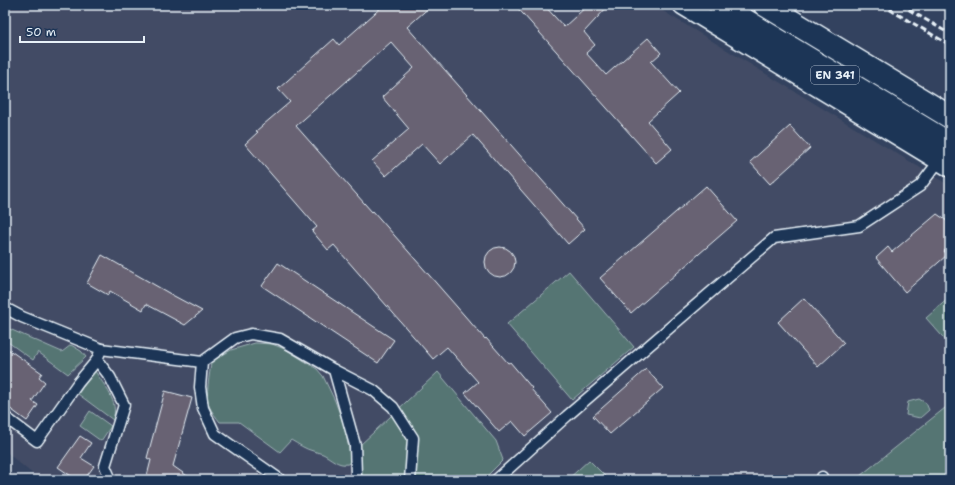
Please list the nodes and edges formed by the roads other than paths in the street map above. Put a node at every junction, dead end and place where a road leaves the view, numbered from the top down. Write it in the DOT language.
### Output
graph roads {
  1 [pos="683,5"];
  2 [pos="720,5"];
  3 [pos="765,5"];
  4 [pos="950,117"];
  5 [pos="946,158"];
  6 [pos="5,308"];
  7 [pos="101,349"];
  8 [pos="97,360"];
  9 [pos="202,362"];
  10 [pos="334,370"];
  11 [pos="5,417"];
  12 [pos="499,478"];
  13 [pos="112,480"];
  14 [pos="281,480"];
  15 [pos="354,480"];
  16 [pos="410,480"];
  1 -- 5 [label="street"];
  2 -- 5 [label="highway, EN 341"];
  3 -- 4 [label="highway, EN 341"];
  5 -- 12 [label="lane"];
  6 -- 7 [label="lane"];
  7 -- 8 [label="lane"];
  7 -- 9 [label="lane"];
  8 -- 11 [label="lane"];
  8 -- 13 [label="lane"];
  9 -- 10 [label="lane"];
  9 -- 14 [label="lane"];
  10 -- 15 [label="lane"];
  10 -- 16 [label="lane"];
}
